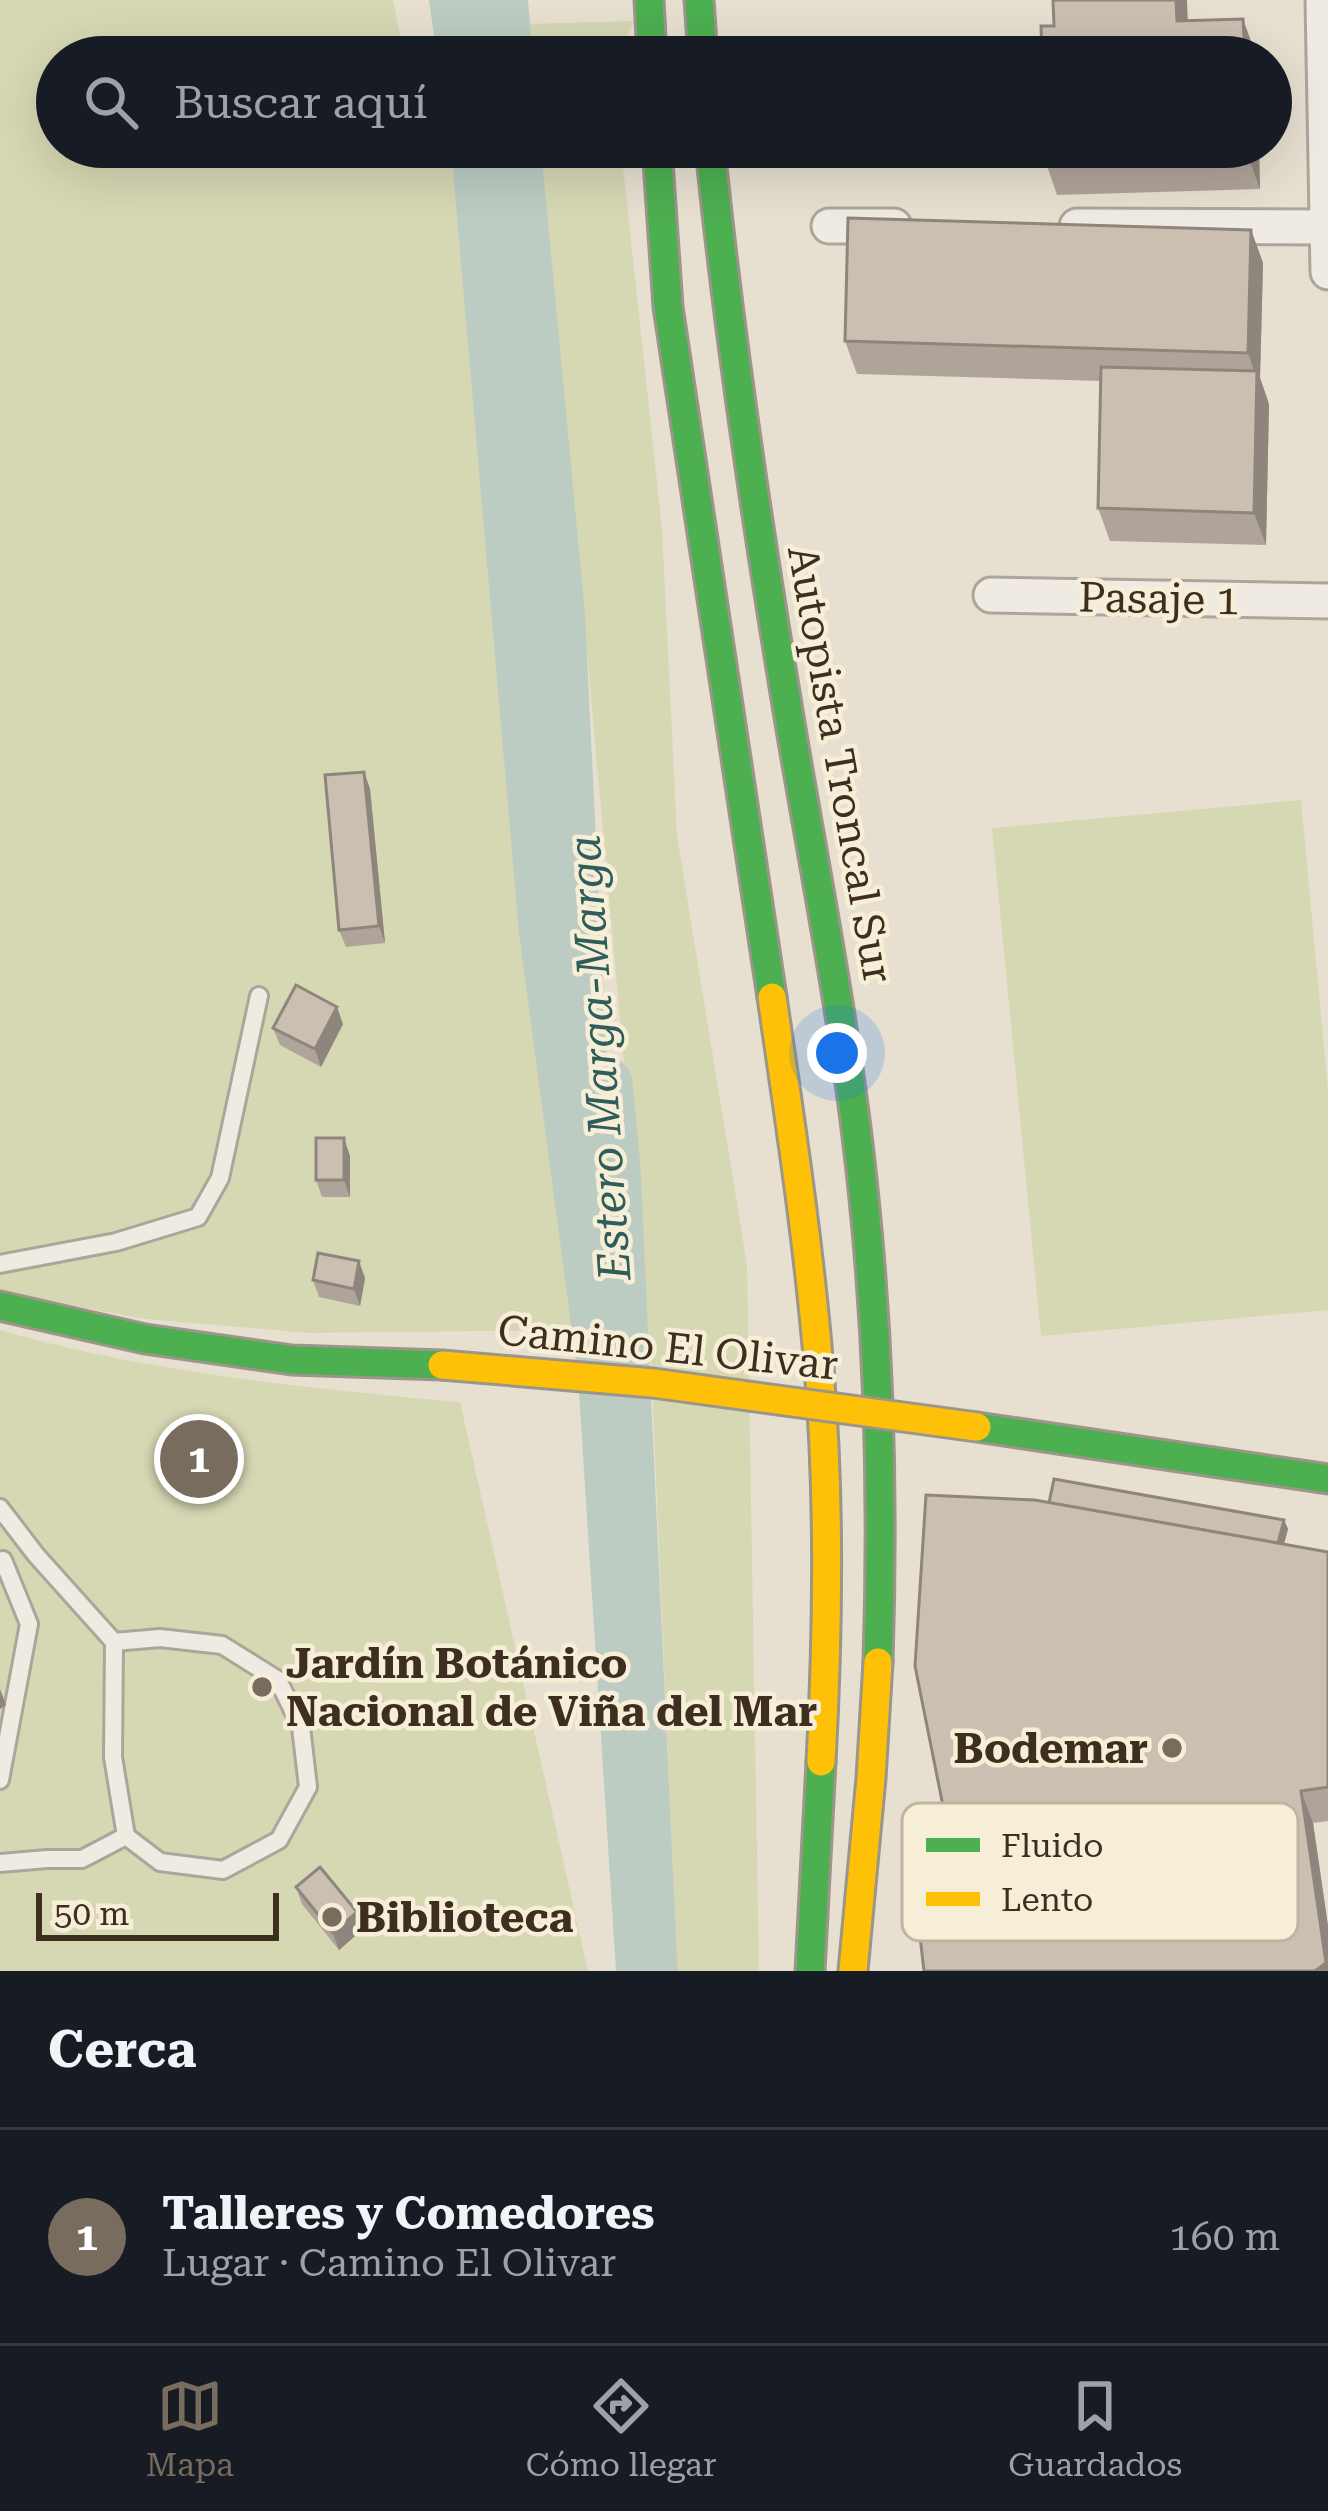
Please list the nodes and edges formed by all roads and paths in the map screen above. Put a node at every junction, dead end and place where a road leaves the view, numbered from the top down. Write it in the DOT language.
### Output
graph roads {
  1 [pos="649,0"];
  2 [pos="699,0"];
  3 [pos="1323,0"];
  4 [pos="651,36"];
  5 [pos="702,36"];
  6 [pos="658,168"];
  7 [pos="712,168"];
  8 [pos="830,226"];
  9 [pos="924,226"];
  10 [pos="1042,226"];
  11 [pos="1326,227"];
  12 [pos="1328,272"];
  13 [pos="991,595"];
  14 [pos="1328,601"];
  15 [pos="260,996"];
  16 [pos="0,1264"];
  17 [pos="0,1306"];
  18 [pos="1328,1479"];
  19 [pos="0,1508"];
  20 [pos="36,1555"];
  21 [pos="1,1561"];
  22 [pos="114,1642"];
  23 [pos="0,1780"];
  24 [pos="126,1836"];
  25 [pos="0,1863"];
  26 [pos="810,1971"];
  27 [pos="853,1971"];
  1 -- 4 [label="main road"];
  2 -- 5 [label="main road"];
  3 -- 11 [label="street"];
  6 -- 26 [label="main road"];
  7 -- 27 [label="main road, Autopista Troncal Sur"];
  8 -- 9 [label="street"];
  10 -- 11 [label="street"];
  11 -- 12 [label="street"];
  13 -- 14 [label="street, Pasaje 1"];
  15 -- 16 [label="lane"];
  17 -- 18 [label="main road, Camino El Olivar, bridge"];
  19 -- 20 [label="lane"];
  20 -- 21 [label="lane"];
  20 -- 22 [label="lane"];
  21 -- 23 [label="lane"];
  22 -- 24 [label="lane"];
  22 -- 24 [label="lane"];
  24 -- 25 [label="lane"];
}
